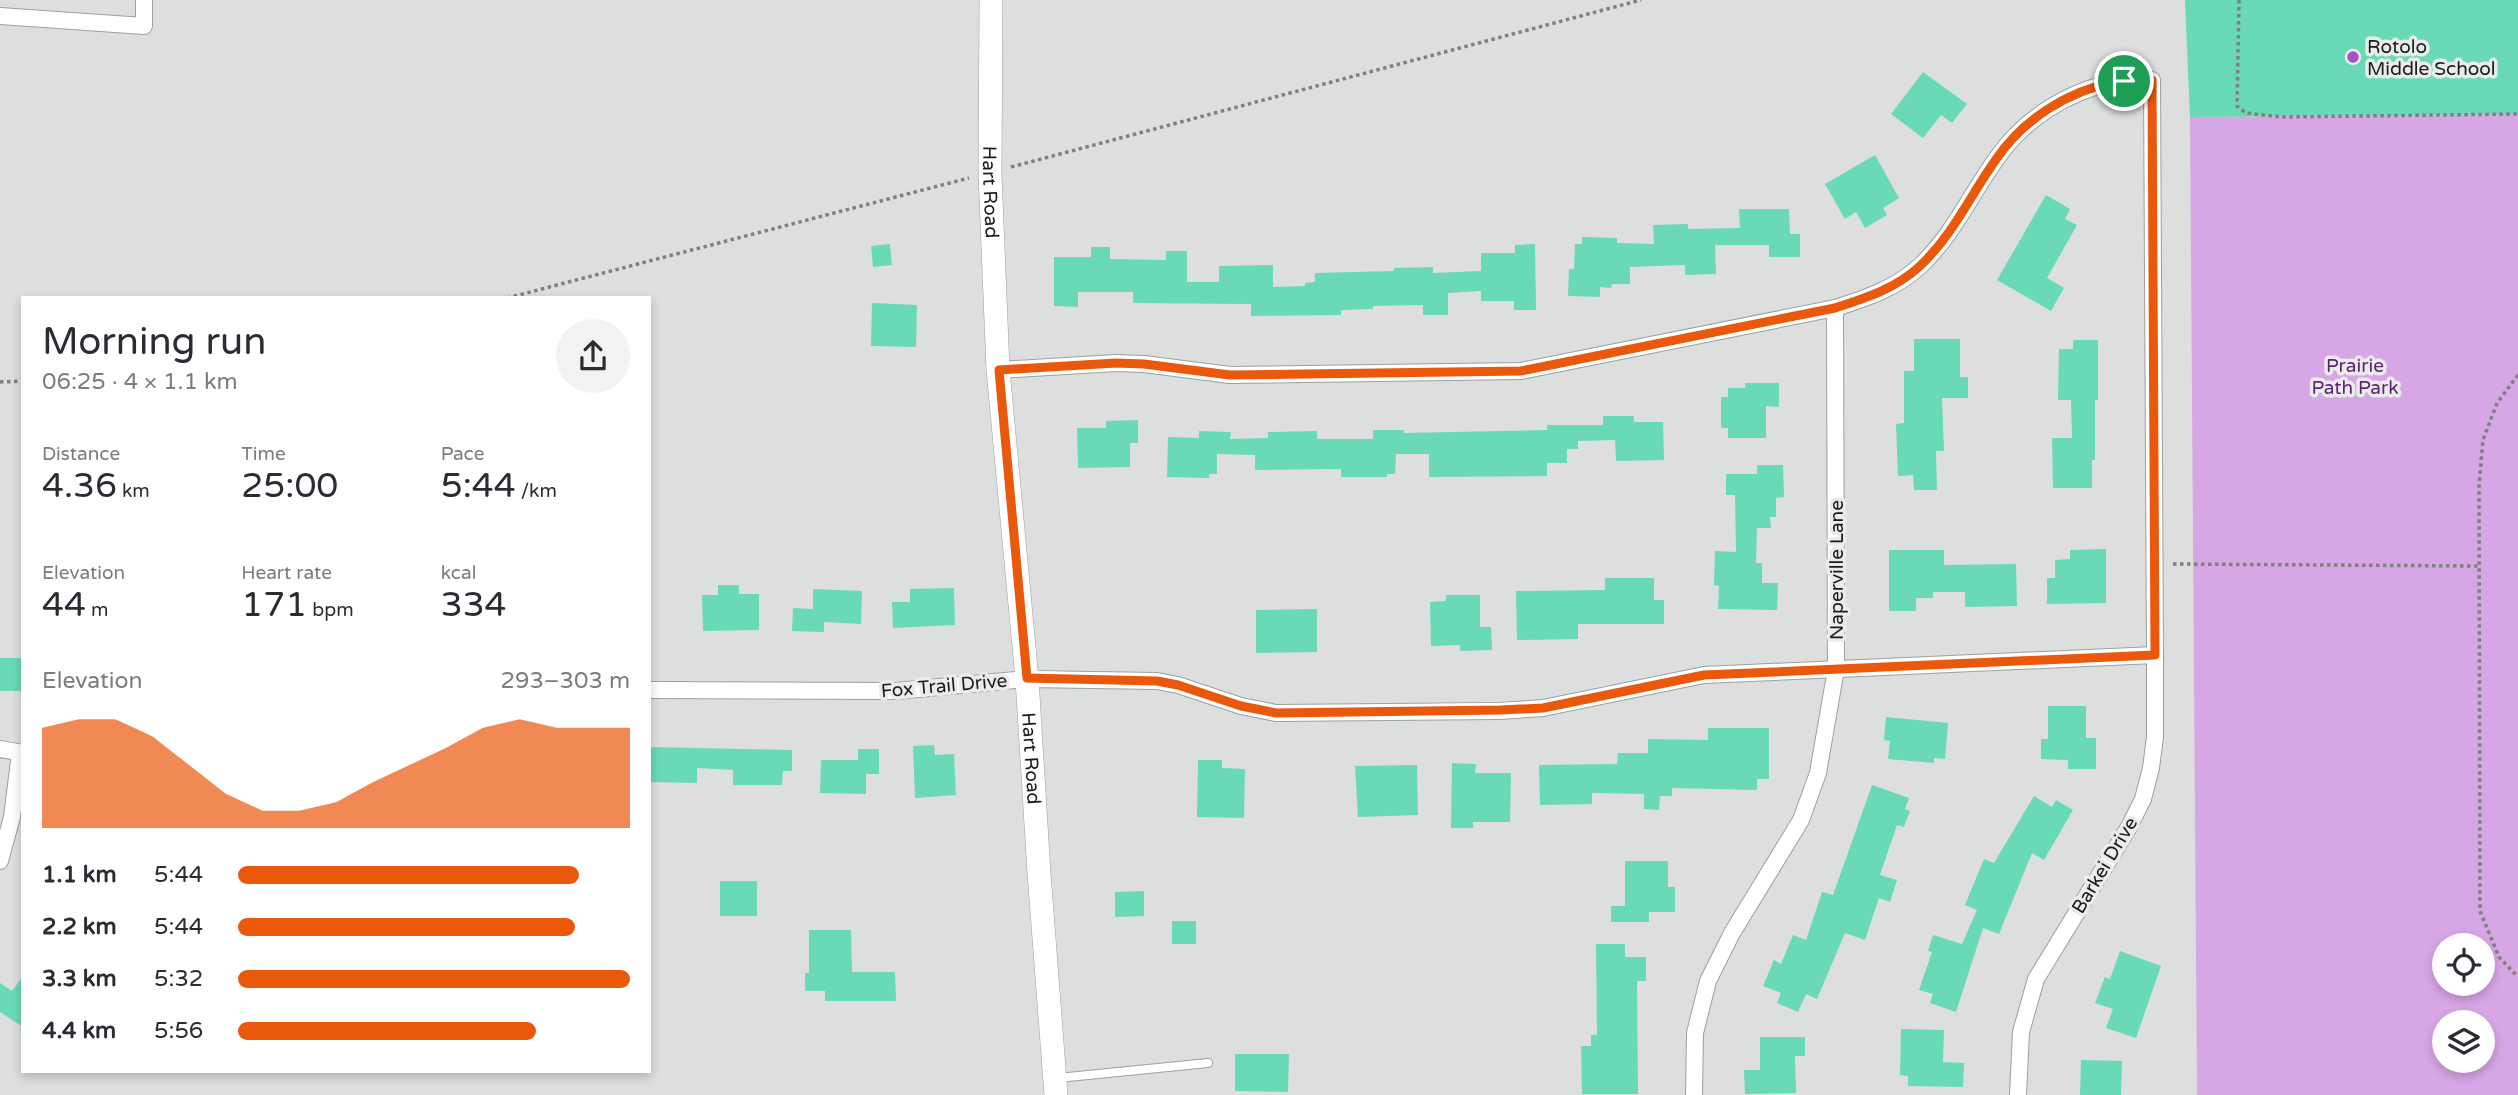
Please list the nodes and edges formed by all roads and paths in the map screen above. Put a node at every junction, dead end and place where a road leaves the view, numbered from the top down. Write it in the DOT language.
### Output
graph roads {
  1 [pos="144,0"];
  2 [pos="991,0"];
  3 [pos="1641,0"];
  4 [pos="2239,0"];
  5 [pos="0,16"];
  6 [pos="2518,114"];
  7 [pos="990,173"];
  8 [pos="515,296"];
  9 [pos="1835,308"];
  10 [pos="999,370"];
  11 [pos="2518,375"];
  12 [pos="21,381"];
  13 [pos="0,382"];
  14 [pos="2153,564"];
  15 [pos="2480,566"];
  16 [pos="2155,655"];
  17 [pos="1836,669"];
  18 [pos="1027,678"];
  19 [pos="651,690"];
  20 [pos="0,749"];
  21 [pos="21,753"];
  22 [pos="21,759"];
  23 [pos="0,861"];
  24 [pos="2518,976"];
  25 [pos="1208,1063"];
  26 [pos="1056,1087"];
  27 [pos="1693,1095"];
  28 [pos="2018,1095"];
  1 -- 5 [label="street"];
  2 -- 7 [label="street, Hart Road"];
  3 -- 7 [label="path"];
  4 -- 6 [label="path"];
  7 -- 8 [label="path"];
  7 -- 10 [label="street, Hart Road"];
  9 -- 10 [label="street"];
  9 -- 14 [label="street, Barkei Drive"];
  9 -- 17 [label="street, Naperville Lane"];
  10 -- 18 [label="street, Hart Road"];
  11 -- 15 [label="path"];
  12 -- 13 [label="path"];
  14 -- 15 [label="path"];
  14 -- 16 [label="street, Barkei Drive"];
  15 -- 24 [label="path"];
  16 -- 17 [label="street, Fox Trail Drive"];
  16 -- 28 [label="street, Barkei Drive"];
  17 -- 18 [label="street, Fox Trail Drive"];
  17 -- 27 [label="street, Naperville Lane"];
  18 -- 19 [label="street, Fox Trail Drive"];
  18 -- 26 [label="street, Hart Road"];
  20 -- 21 [label="street"];
  22 -- 23 [label="street"];
  25 -- 26 [label="lane"];
}
